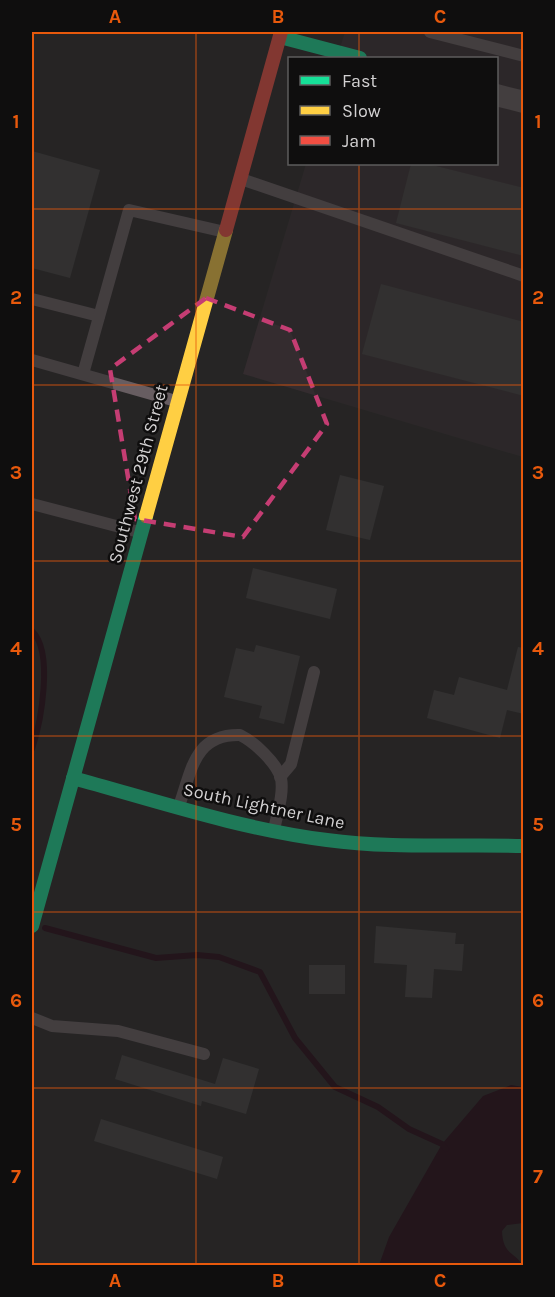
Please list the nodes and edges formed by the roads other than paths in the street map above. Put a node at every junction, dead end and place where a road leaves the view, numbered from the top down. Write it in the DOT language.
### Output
graph roads {
  1 [pos="430,32"];
  2 [pos="280,34"];
  3 [pos="524,56"];
  4 [pos="357,57"];
  5 [pos="498,96"];
  6 [pos="524,102"];
  7 [pos="240,179"];
  8 [pos="225,232"];
  9 [pos="524,276"];
  10 [pos="32,299"];
  11 [pos="99,316"];
  12 [pos="32,360"];
  13 [pos="83,374"];
  14 [pos="176,401"];
  15 [pos="32,504"];
  16 [pos="140,533"];
  17 [pos="314,672"];
  18 [pos="280,777"];
  19 [pos="73,778"];
  20 [pos="179,807"];
  21 [pos="274,830"];
  22 [pos="524,846"];
  23 [pos="32,927"];
  24 [pos="32,1018"];
  25 [pos="204,1054"];
  1 -- 3 [label="lane"];
  2 -- 4 [label="street"];
  2 -- 7 [label="street, Southwest 29th Street"];
  5 -- 6 [label="street"];
  7 -- 8 [label="street, Southwest 29th Street"];
  7 -- 9 [label="lane"];
  8 -- 11 [label="lane"];
  8 -- 14 [label="street, Southwest 29th Street"];
  10 -- 11 [label="lane"];
  11 -- 13 [label="lane"];
  12 -- 13 [label="lane"];
  13 -- 14 [label="lane"];
  14 -- 16 [label="street, Southwest 29th Street"];
  15 -- 16 [label="lane"];
  16 -- 19 [label="street, Southwest 29th Street"];
  17 -- 18 [label="lane"];
  18 -- 20 [label="lane"];
  18 -- 21 [label="lane"];
  19 -- 20 [label="street, South Lightner Lane"];
  19 -- 23 [label="street, Southwest 29th Street"];
  20 -- 21 [label="street, South Lightner Lane"];
  21 -- 22 [label="street, South Lightner Lane"];
  24 -- 25 [label="lane"];
}
